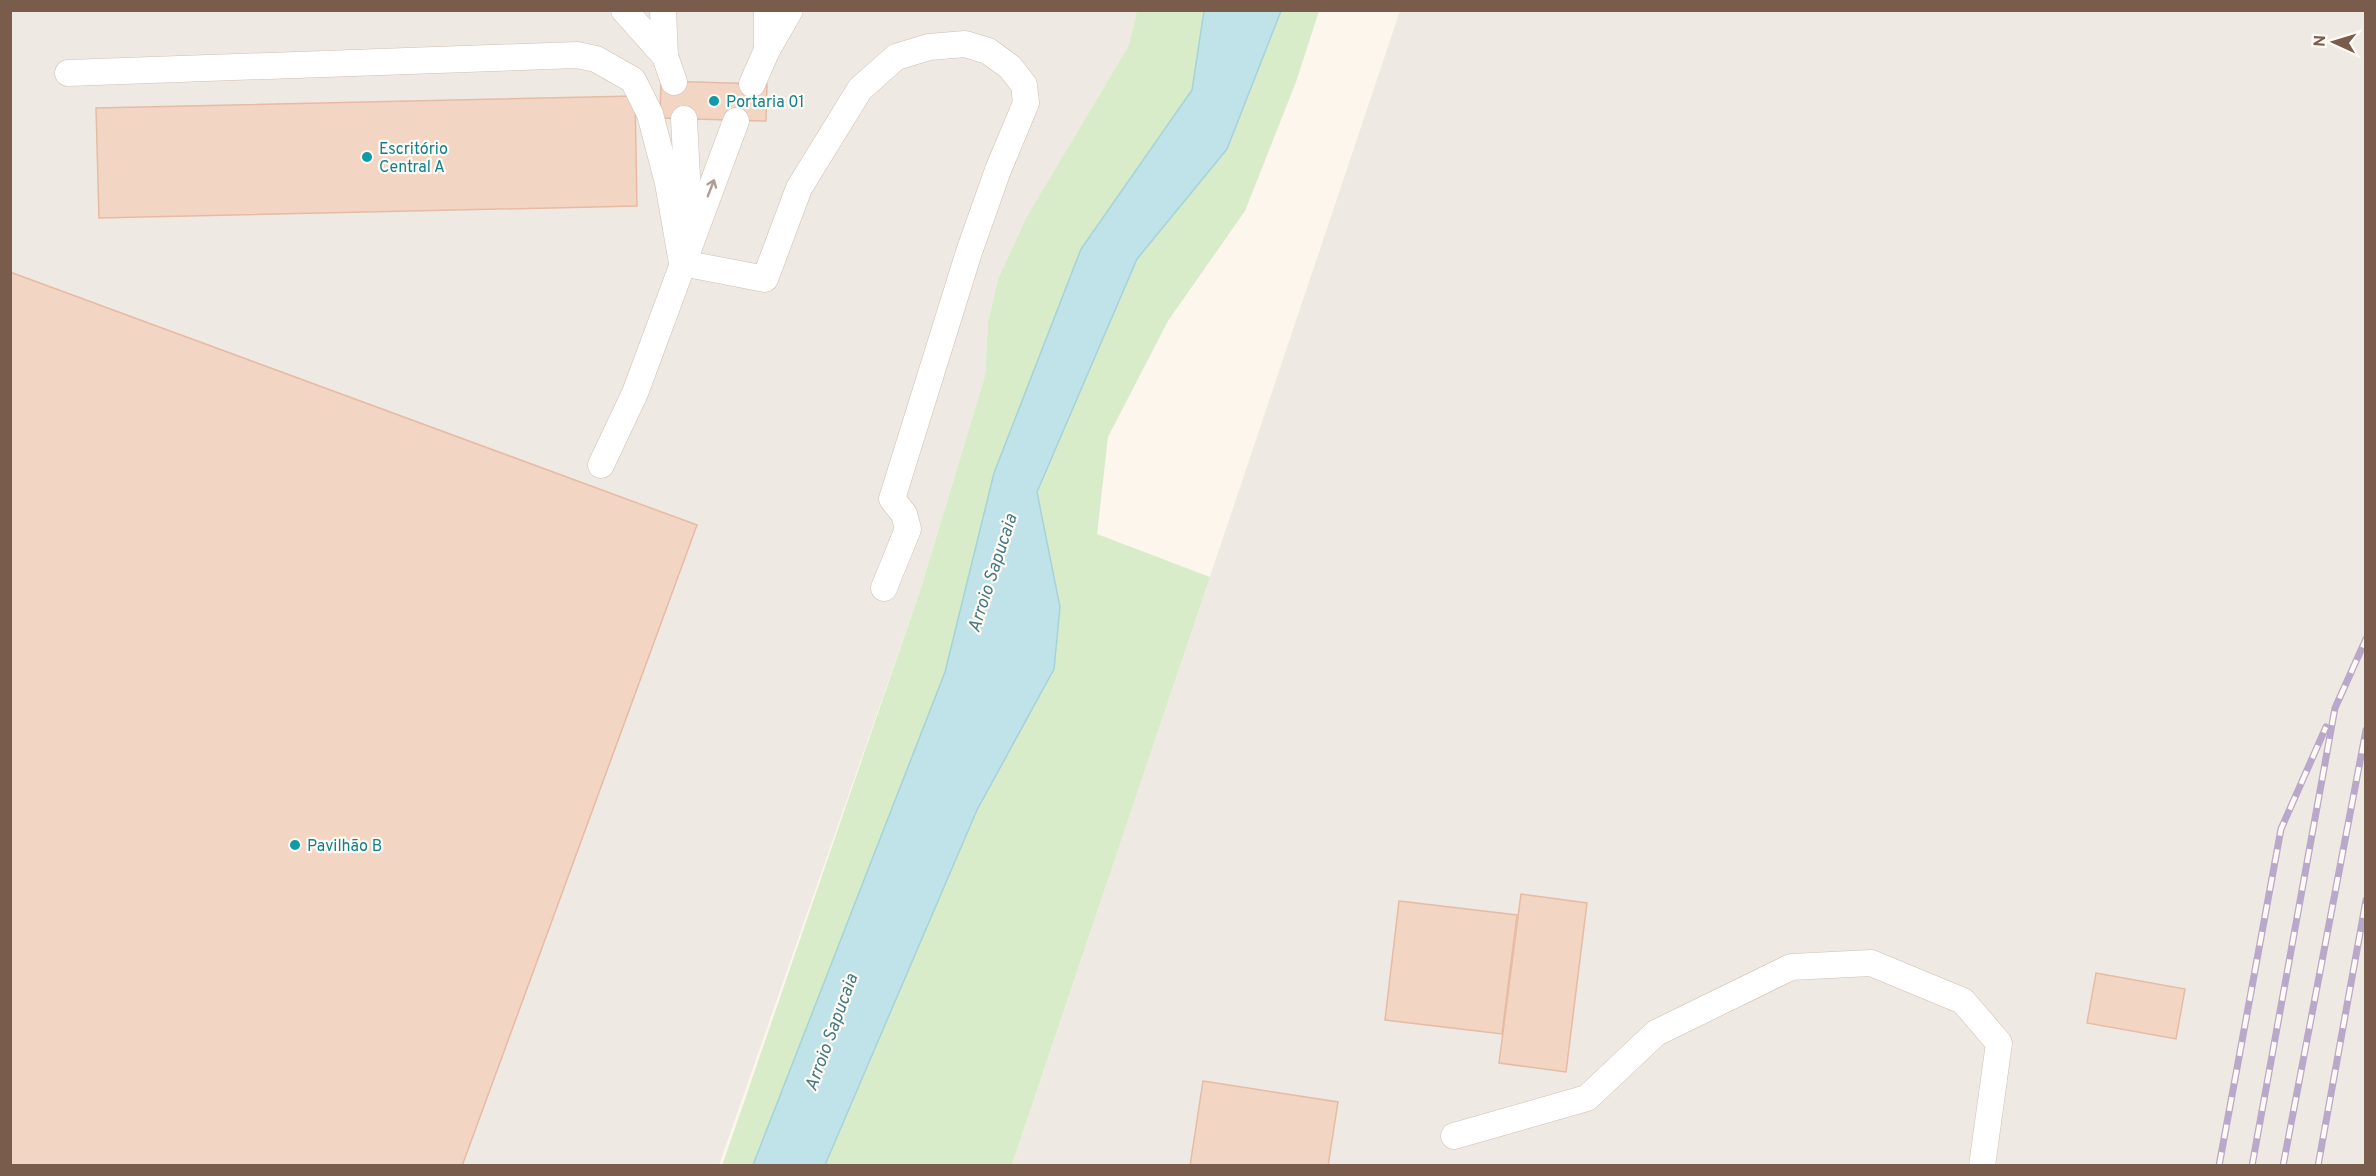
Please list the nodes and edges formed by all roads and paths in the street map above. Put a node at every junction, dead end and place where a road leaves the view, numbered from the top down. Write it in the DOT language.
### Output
graph roads {
  1 [pos="624,10"];
  2 [pos="663,10"];
  3 [pos="767,10"];
  4 [pos="790,10"];
  5 [pos="767,50"];
  6 [pos="665,56"];
  7 [pos="68,73"];
  8 [pos="674,82"];
  9 [pos="752,84"];
  10 [pos="684,119"];
  11 [pos="736,121"];
  12 [pos="682,263"];
  13 [pos="601,465"];
  14 [pos="884,588"];
  15 [pos="1454,1136"];
  16 [pos="1982,1166"];
  1 -- 6 [label="lane"];
  2 -- 6 [label="lane"];
  3 -- 5 [label="lane"];
  4 -- 5 [label="lane"];
  5 -- 9 [label="lane"];
  6 -- 8 [label="lane"];
  7 -- 12 [label="lane"];
  10 -- 12 [label="lane"];
  12 -- 11 [label="lane, one-way"];
  12 -- 13 [label="lane"];
  12 -- 14 [label="lane"];
  15 -- 16 [label="lane"];
}
